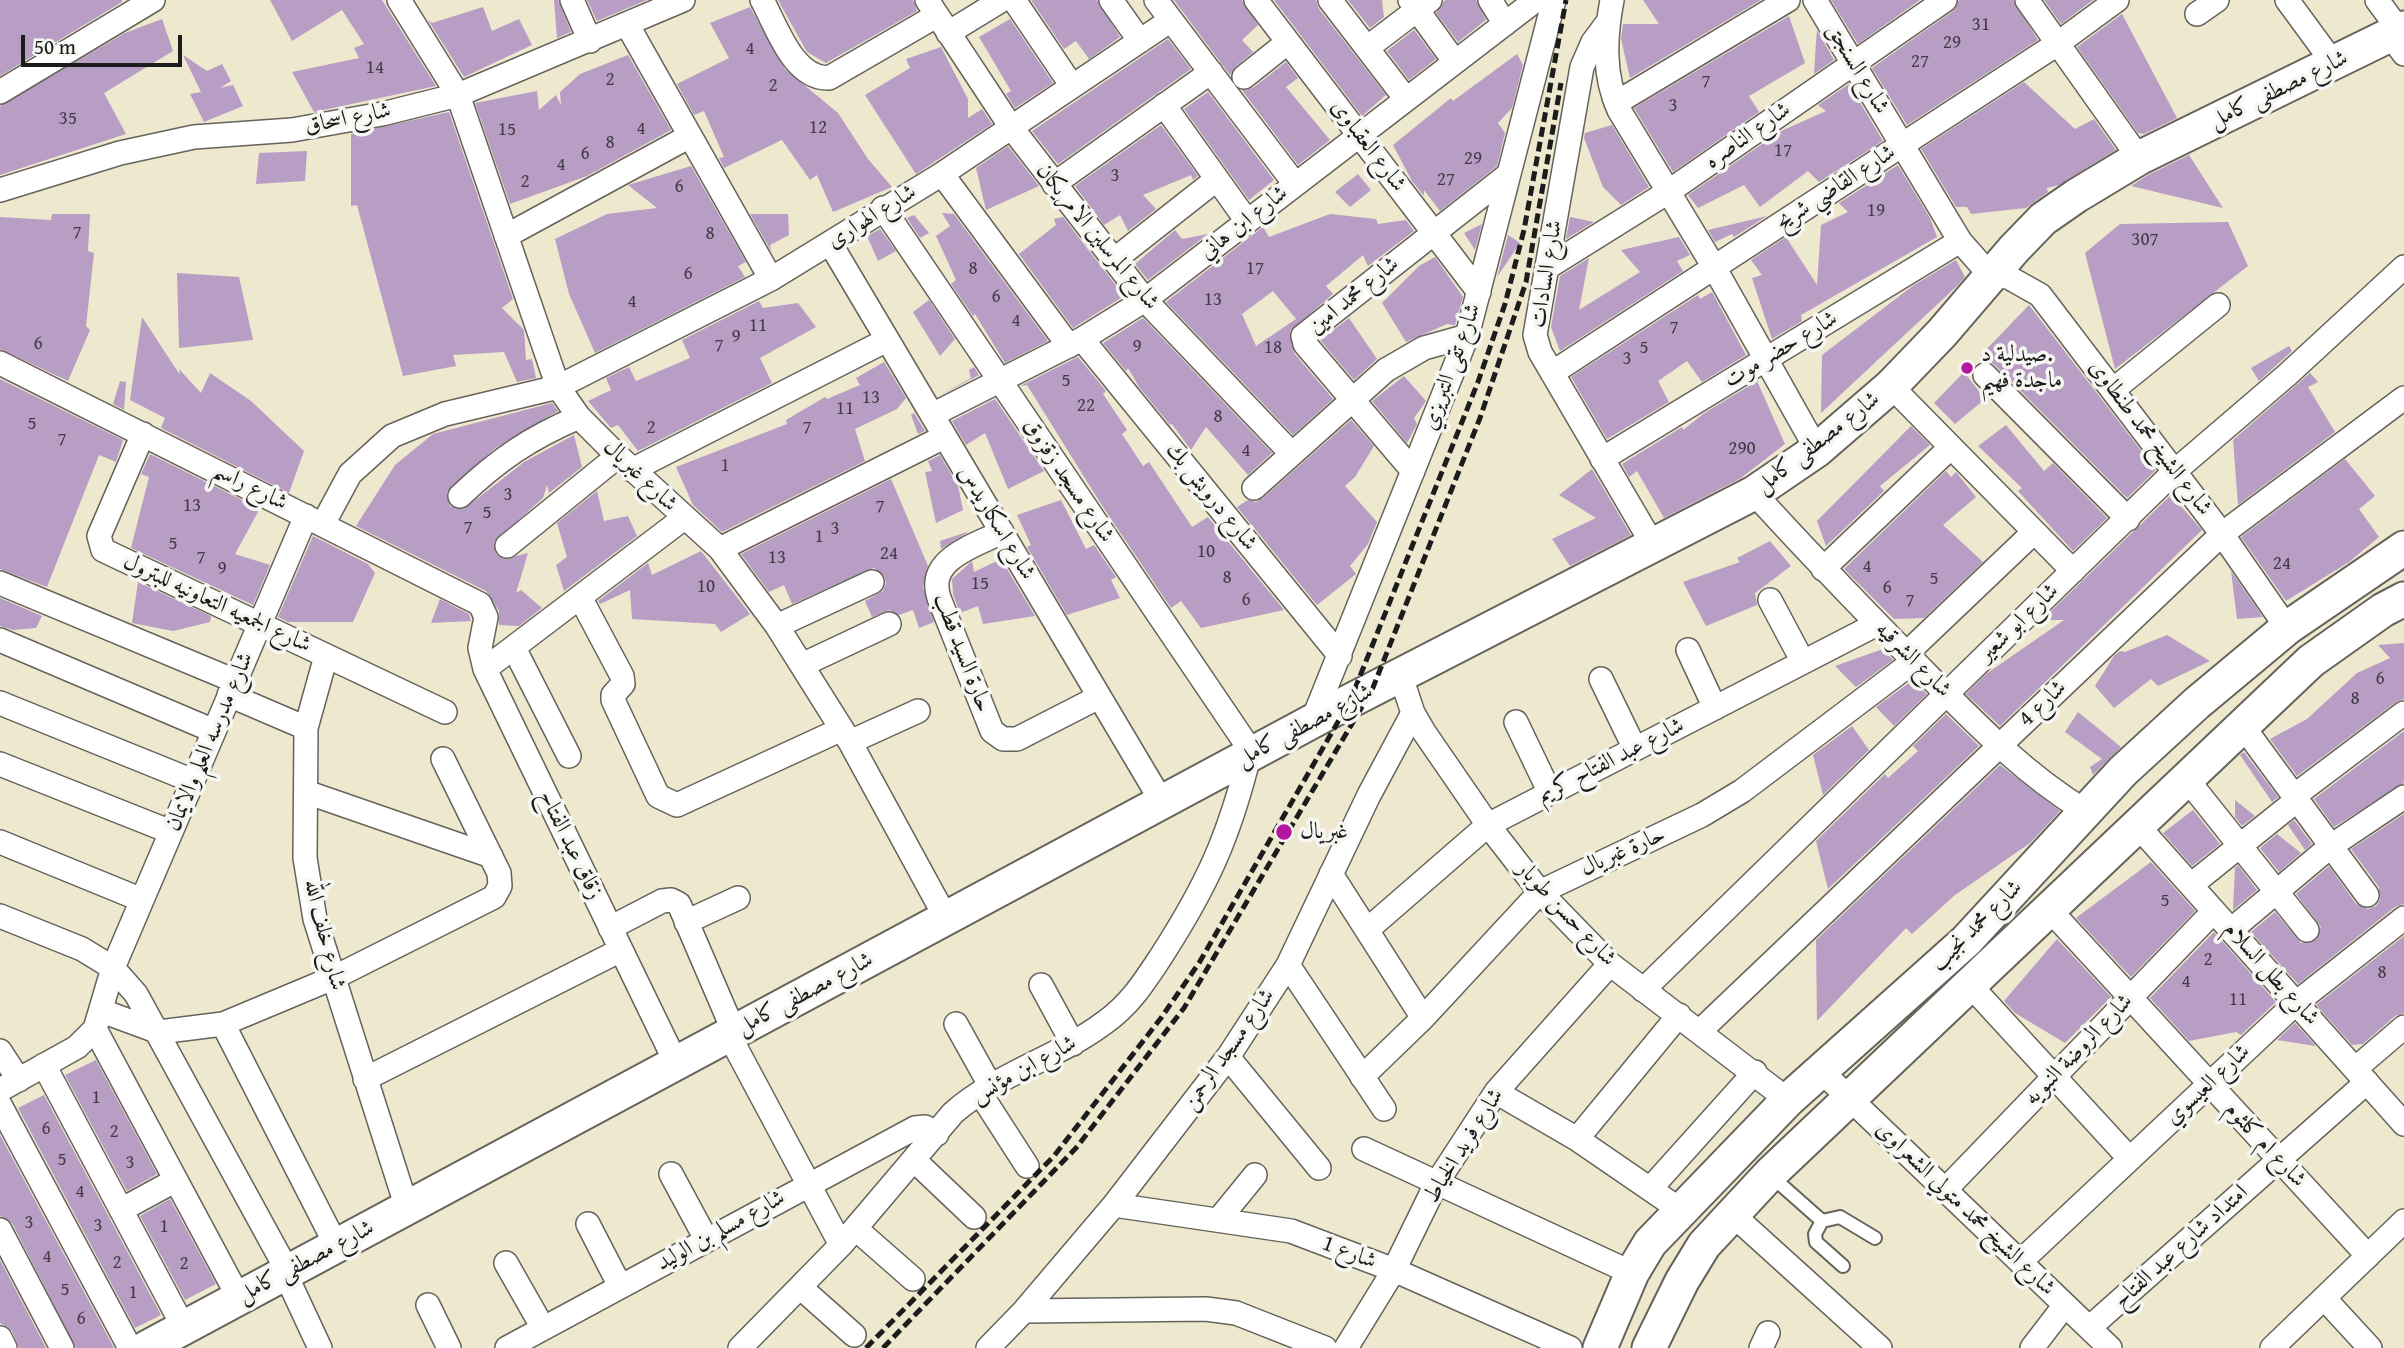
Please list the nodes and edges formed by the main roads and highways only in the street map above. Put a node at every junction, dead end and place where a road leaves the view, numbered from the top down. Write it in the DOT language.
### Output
graph roads {
  1 [pos="2399,37"];
  2 [pos="2404,549"];
  3 [pos="2404,599"];
  4 [pos="2239,666"];
  5 [pos="2271,698"];
  6 [pos="146,1348"];
  7 [pos="1600,1348"];
  8 [pos="1649,1348"];
  1 -- 6 [label="main road, شارع مصطفى كامل"];
  2 -- 4 [label="main road, شارع محمد نجيب"];
  3 -- 5 [label="main road, شارع محمد نجيب"];
  4 -- 5 [label="main road"];
  4 -- 7 [label="main road, شارع محمد نجيب"];
  5 -- 8 [label="main road, شارع محمد نجيب"];
}
